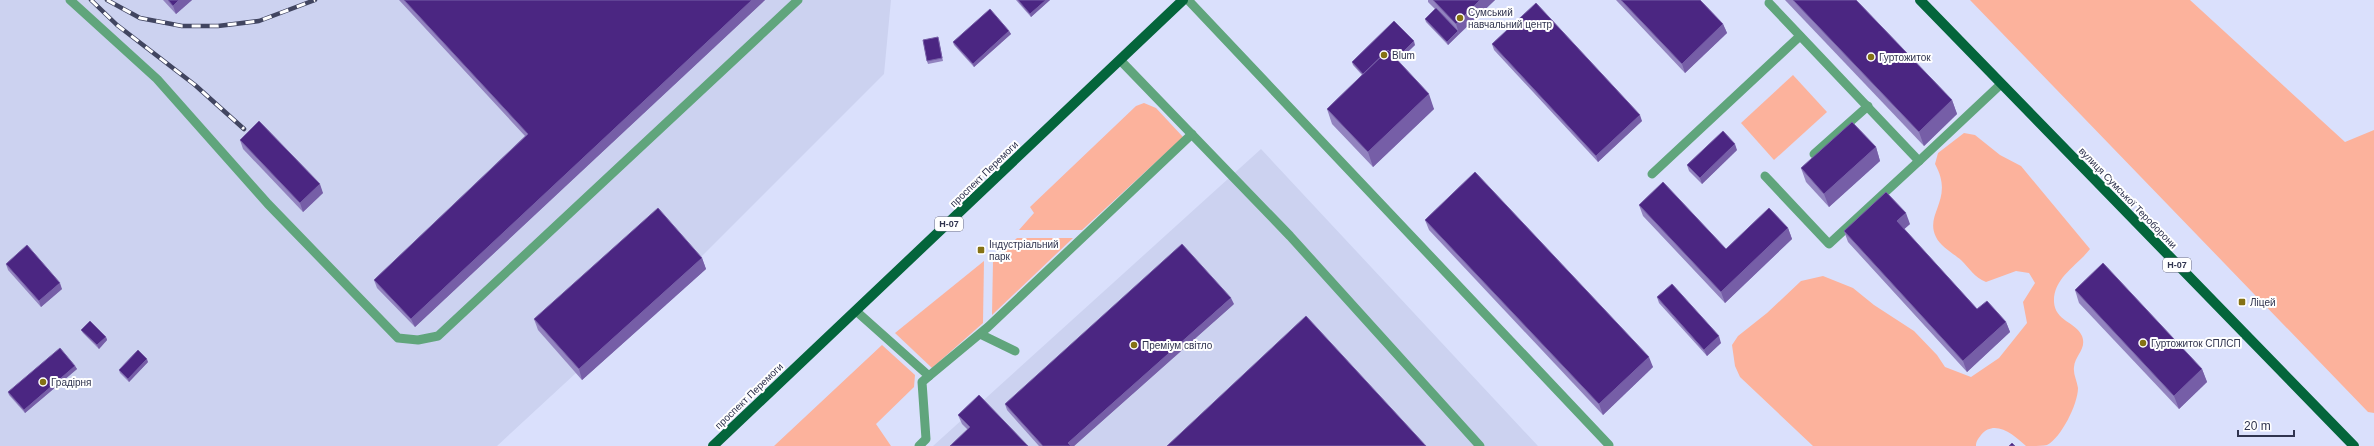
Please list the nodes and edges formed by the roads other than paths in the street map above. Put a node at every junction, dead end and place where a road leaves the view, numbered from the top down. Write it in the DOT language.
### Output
graph roads {
  1 [pos="70,0"];
  2 [pos="798,0"];
  3 [pos="1183,0"];
  4 [pos="1188,0"];
  5 [pos="1920,0"];
  6 [pos="1769,2"];
  7 [pos="1800,36"];
  8 [pos="1120,60"];
  9 [pos="2001,84"];
  10 [pos="1868,106"];
  11 [pos="1192,134"];
  12 [pos="1814,154"];
  13 [pos="1919,161"];
  14 [pos="1652,174"];
  15 [pos="1765,176"];
  16 [pos="856,311"];
  17 [pos="980,334"];
  18 [pos="1015,351"];
  19 [pos="929,376"];
  20 [pos="1609,445"];
  21 [pos="713,446"];
  22 [pos="919,446"];
  23 [pos="1480,446"];
  24 [pos="2354,446"];
  1 -- 2 [label="lane"];
  3 -- 8 [label="main road, проспект Перемоги / Н-07"];
  4 -- 20 [label="lane"];
  5 -- 9 [label="main road, вулиця Сумської Тероборони / Н-07"];
  6 -- 7 [label="lane"];
  7 -- 10 [label="lane"];
  7 -- 14 [label="lane"];
  8 -- 11 [label="lane"];
  8 -- 16 [label="main road, проспект Перемоги / Н-07"];
  9 -- 13 [label="lane"];
  9 -- 24 [label="main road, вулиця Сумської Тероборони / Н-07"];
  10 -- 12 [label="lane"];
  10 -- 13 [label="lane"];
  11 -- 17 [label="lane"];
  11 -- 23 [label="lane"];
  13 -- 15 [label="lane"];
  16 -- 19 [label="lane"];
  16 -- 21 [label="main road, проспект Перемоги / Н-07"];
  17 -- 18 [label="lane"];
  17 -- 19 [label="lane"];
  19 -- 22 [label="lane"];
}
